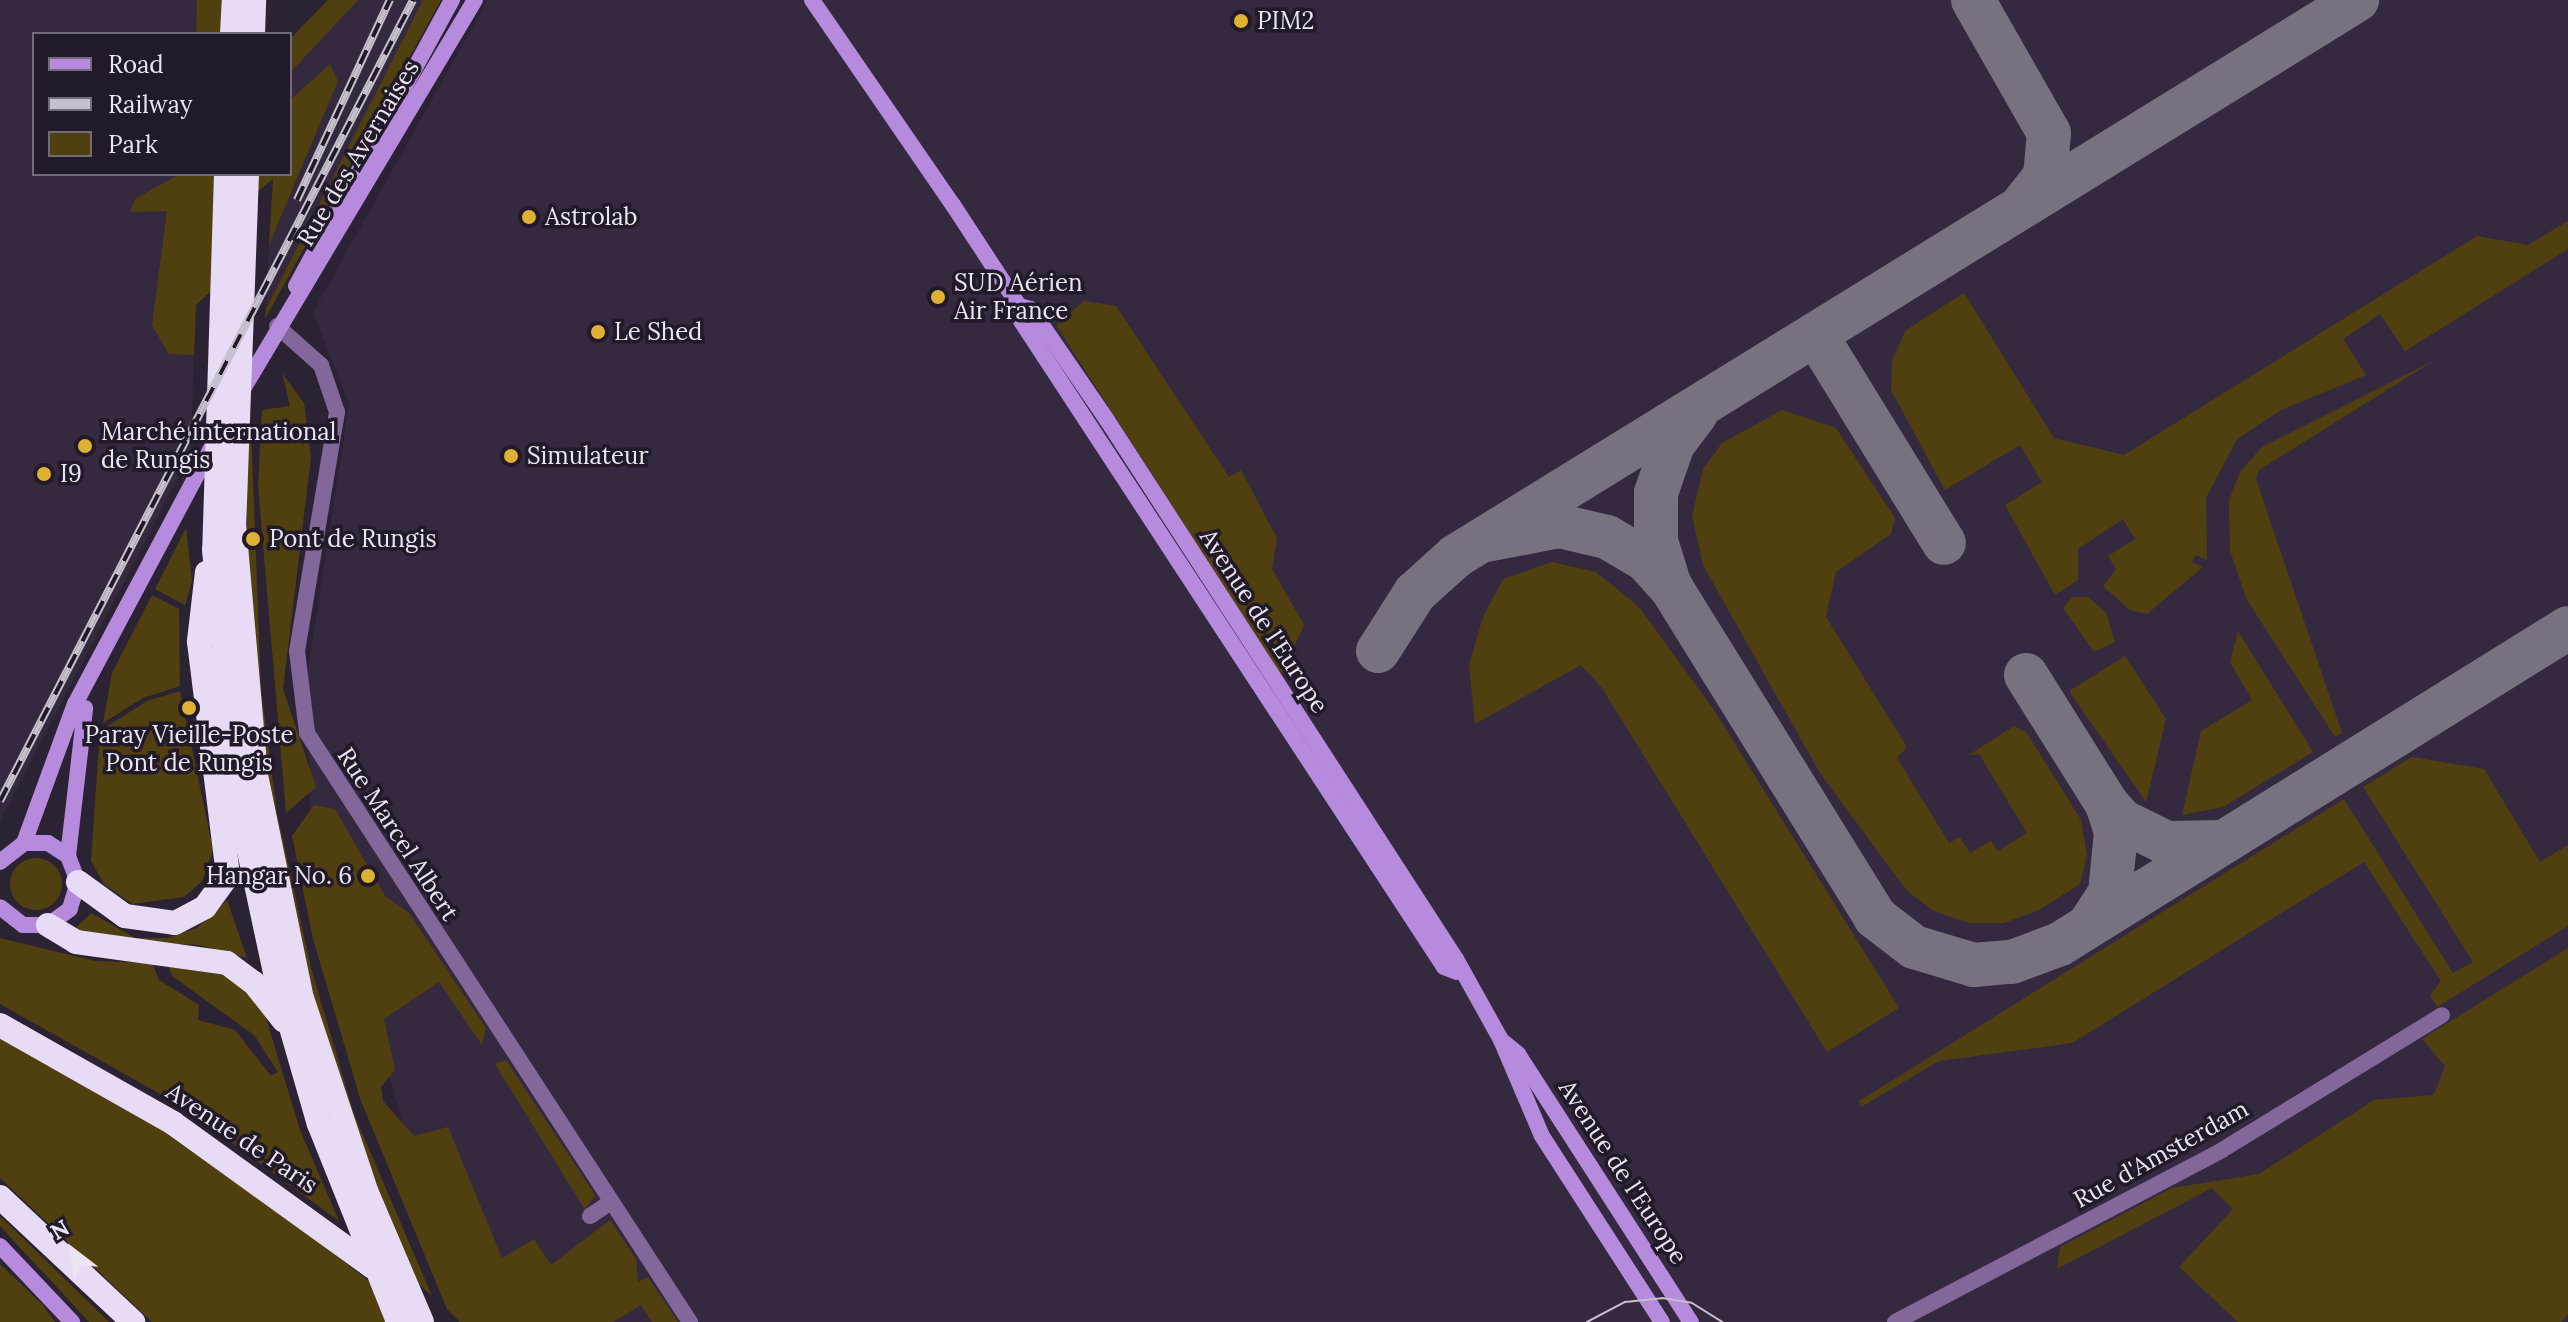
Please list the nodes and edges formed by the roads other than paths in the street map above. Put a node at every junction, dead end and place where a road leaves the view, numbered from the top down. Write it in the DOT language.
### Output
graph roads {
  1 [pos="234,0"];
  2 [pos="452,0"];
  3 [pos="475,0"];
  4 [pos="812,0"];
  5 [pos="825,0"];
  6 [pos="245,25"];
  7 [pos="843,39"];
  8 [pos="226,176"];
  9 [pos="247,176"];
  10 [pos="277,326"];
  11 [pos="214,550"];
  12 [pos="94,671"];
  13 [pos="24,843"];
  14 [pos="68,856"];
  15 [pos="0,862"];
  16 [pos="78,882"];
  17 [pos="4,917"];
  18 [pos="48,925"];
  19 [pos="2442,1015"];
  20 [pos="0,1025"];
  21 [pos="290,1027"];
  22 [pos="1501,1040"];
  23 [pos="0,1197"];
  24 [pos="611,1202"];
  25 [pos="590,1216"];
  26 [pos="0,1246"];
  27 [pos="1657,1269"];
  28 [pos="1636,1282"];
  29 [pos="72,1322"];
  30 [pos="133,1322"];
  31 [pos="398,1322"];
  32 [pos="422,1322"];
  33 [pos="437,1322"];
  34 [pos="690,1322"];
  35 [pos="1662,1322"];
  36 [pos="1691,1322"];
  37 [pos="1895,1322"];
  1 -- 6 [label="highway"];
  2 -- 10 [label="street, Rue des Avernaises"];
  3 -- 10 [label="street, Rue des Avernaises"];
  4 -- 7 [label="street"];
  5 -- 7 [label="street"];
  7 -- 22 [label="street, Avenue de l'Europe"];
  8 -- 11 [label="highway"];
  9 -- 32 [label="highway"];
  10 -- 12 [label="street, Rue des Avernaises"];
  10 -- 24 [label="street, Rue Marcel Albert"];
  11 -- 16 [label="highway"];
  11 -- 21 [label="highway"];
  12 -- 13 [label="street, Rue des Avernaises"];
  12 -- 14 [label="street, Rue des Avernaises"];
  13 -- 14 [label="street"];
  13 -- 15 [label="street"];
  14 -- 16 [label="street"];
  16 -- 18 [label="street"];
  17 -- 18 [label="street"];
  18 -- 21 [label="highway"];
  19 -- 37 [label="street, Rue d'Amsterdam"];
  20 -- 33 [label="highway, Avenue de Paris"];
  21 -- 31 [label="highway"];
  22 -- 27 [label="street, Avenue de l'Europe"];
  22 -- 28 [label="street"];
  23 -- 30 [label="highway"];
  24 -- 25 [label="street"];
  24 -- 34 [label="street, Rue Marcel Albert"];
  26 -- 29 [label="street"];
  27 -- 28 [label="street"];
  27 -- 36 [label="street, Avenue de l'Europe"];
  28 -- 35 [label="street"];
}
